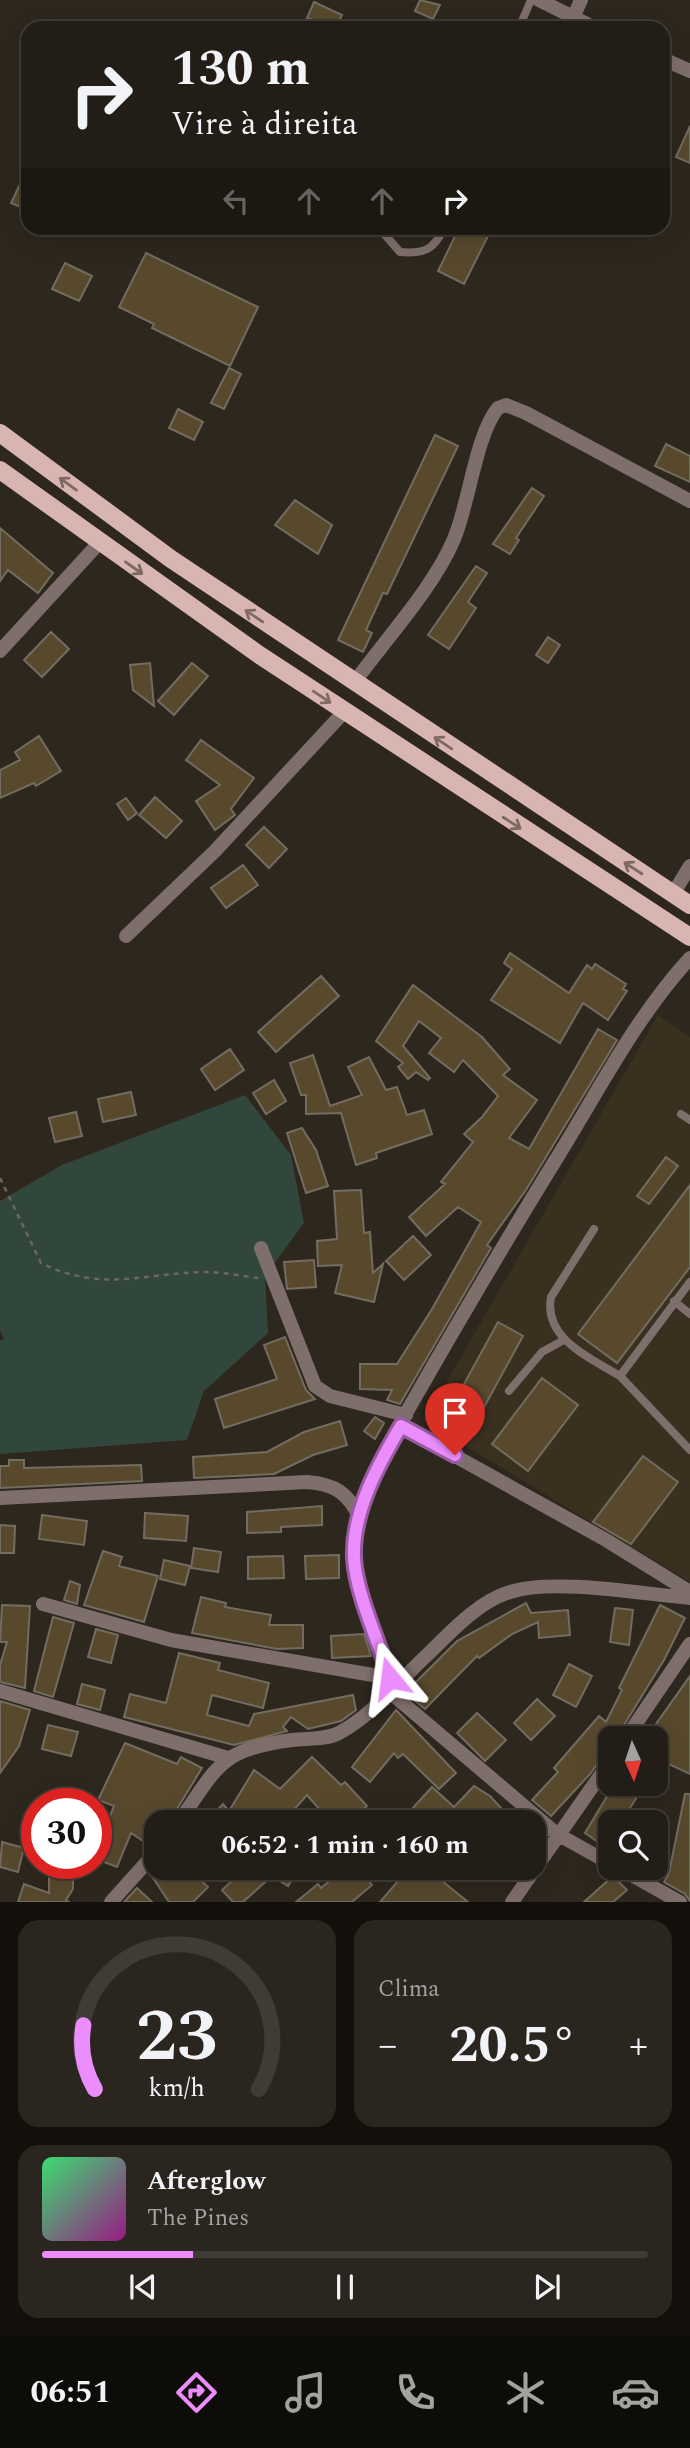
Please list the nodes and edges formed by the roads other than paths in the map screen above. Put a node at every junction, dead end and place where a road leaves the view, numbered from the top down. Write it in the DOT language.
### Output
graph roads {
  1 [pos="531,0"];
  2 [pos="538,0"];
  3 [pos="581,0"];
  4 [pos="573,18"];
  5 [pos="523,21"];
  6 [pos="580,21"];
  7 [pos="670,62"];
  8 [pos="690,71"];
  9 [pos="385,235"];
  10 [pos="440,235"];
  11 [pos="0,433"];
  12 [pos="0,470"];
  13 [pos="690,501"];
  14 [pos="99,544"];
  15 [pos="0,651"];
  16 [pos="354,683"];
  17 [pos="344,712"];
  18 [pos="690,866"];
  19 [pos="674,894"];
  20 [pos="690,905"];
  21 [pos="126,936"];
  22 [pos="690,937"];
  23 [pos="690,958"];
  24 [pos="681,1114"];
  25 [pos="690,1120"];
  26 [pos="593,1229"];
  27 [pos="261,1248"];
  28 [pos="690,1282"];
  29 [pos="674,1301"];
  30 [pos="690,1314"];
  31 [pos="562,1341"];
  32 [pos="620,1376"];
  33 [pos="509,1391"];
  34 [pos="403,1421"];
  35 [pos="690,1450"];
  36 [pos="0,1498"];
  37 [pos="360,1518"];
  38 [pos="690,1592"];
  39 [pos="690,1598"];
  40 [pos="43,1604"];
  41 [pos="690,1644"];
  42 [pos="390,1678"];
  43 [pos="0,1691"];
  44 [pos="391,1694"];
  45 [pos="634,1726"];
  46 [pos="228,1758"];
  47 [pos="598,1777"];
  48 [pos="187,1810"];
  49 [pos="556,1834"];
  50 [pos="598,1857"];
  51 [pos="144,1865"];
  52 [pos="640,1880"];
  53 [pos="111,1902"];
  54 [pos="512,1902"];
  55 [pos="680,1902"];
  1 -- 5 [label="lane"];
  2 -- 4 [label="street"];
  3 -- 4 [label="street"];
  4 -- 6 [label="street"];
  7 -- 8 [label="street"];
  9 -- 10 [label="lane"];
  16 -- 11 [label="main road, one-way"];
  12 -- 14 [label="main road"];
  13 -- 16 [label="street"];
  14 -- 15 [label="street"];
  14 -- 17 [label="main road, one-way"];
  19 -- 16 [label="main road, one-way"];
  17 -- 21 [label="street"];
  17 -- 22 [label="main road, one-way"];
  18 -- 19 [label="street"];
  19 -- 20 [label="main road"];
  23 -- 34 [label="street"];
  24 -- 25 [label="lane"];
  26 -- 31 [label="lane"];
  27 -- 34 [label="street"];
  28 -- 29 [label="lane"];
  29 -- 30 [label="lane"];
  29 -- 32 [label="lane"];
  31 -- 32 [label="lane"];
  31 -- 33 [label="lane"];
  32 -- 35 [label="lane"];
  34 -- 37 [label="street"];
  34 -- 38 [label="street"];
  36 -- 37 [label="street"];
  37 -- 42 [label="street"];
  39 -- 44 [label="street"];
  40 -- 42 [label="street"];
  41 -- 45 [label="street"];
  42 -- 44 [label="street"];
  43 -- 46 [label="street"];
  44 -- 46 [label="street"];
  44 -- 49 [label="street"];
  46 -- 48 [label="street"];
  47 -- 49 [label="street"];
  49 -- 50 [label="street"];
  49 -- 54 [label="street"];
  51 -- 53 [label="street"];
  52 -- 55 [label="street"];
}
